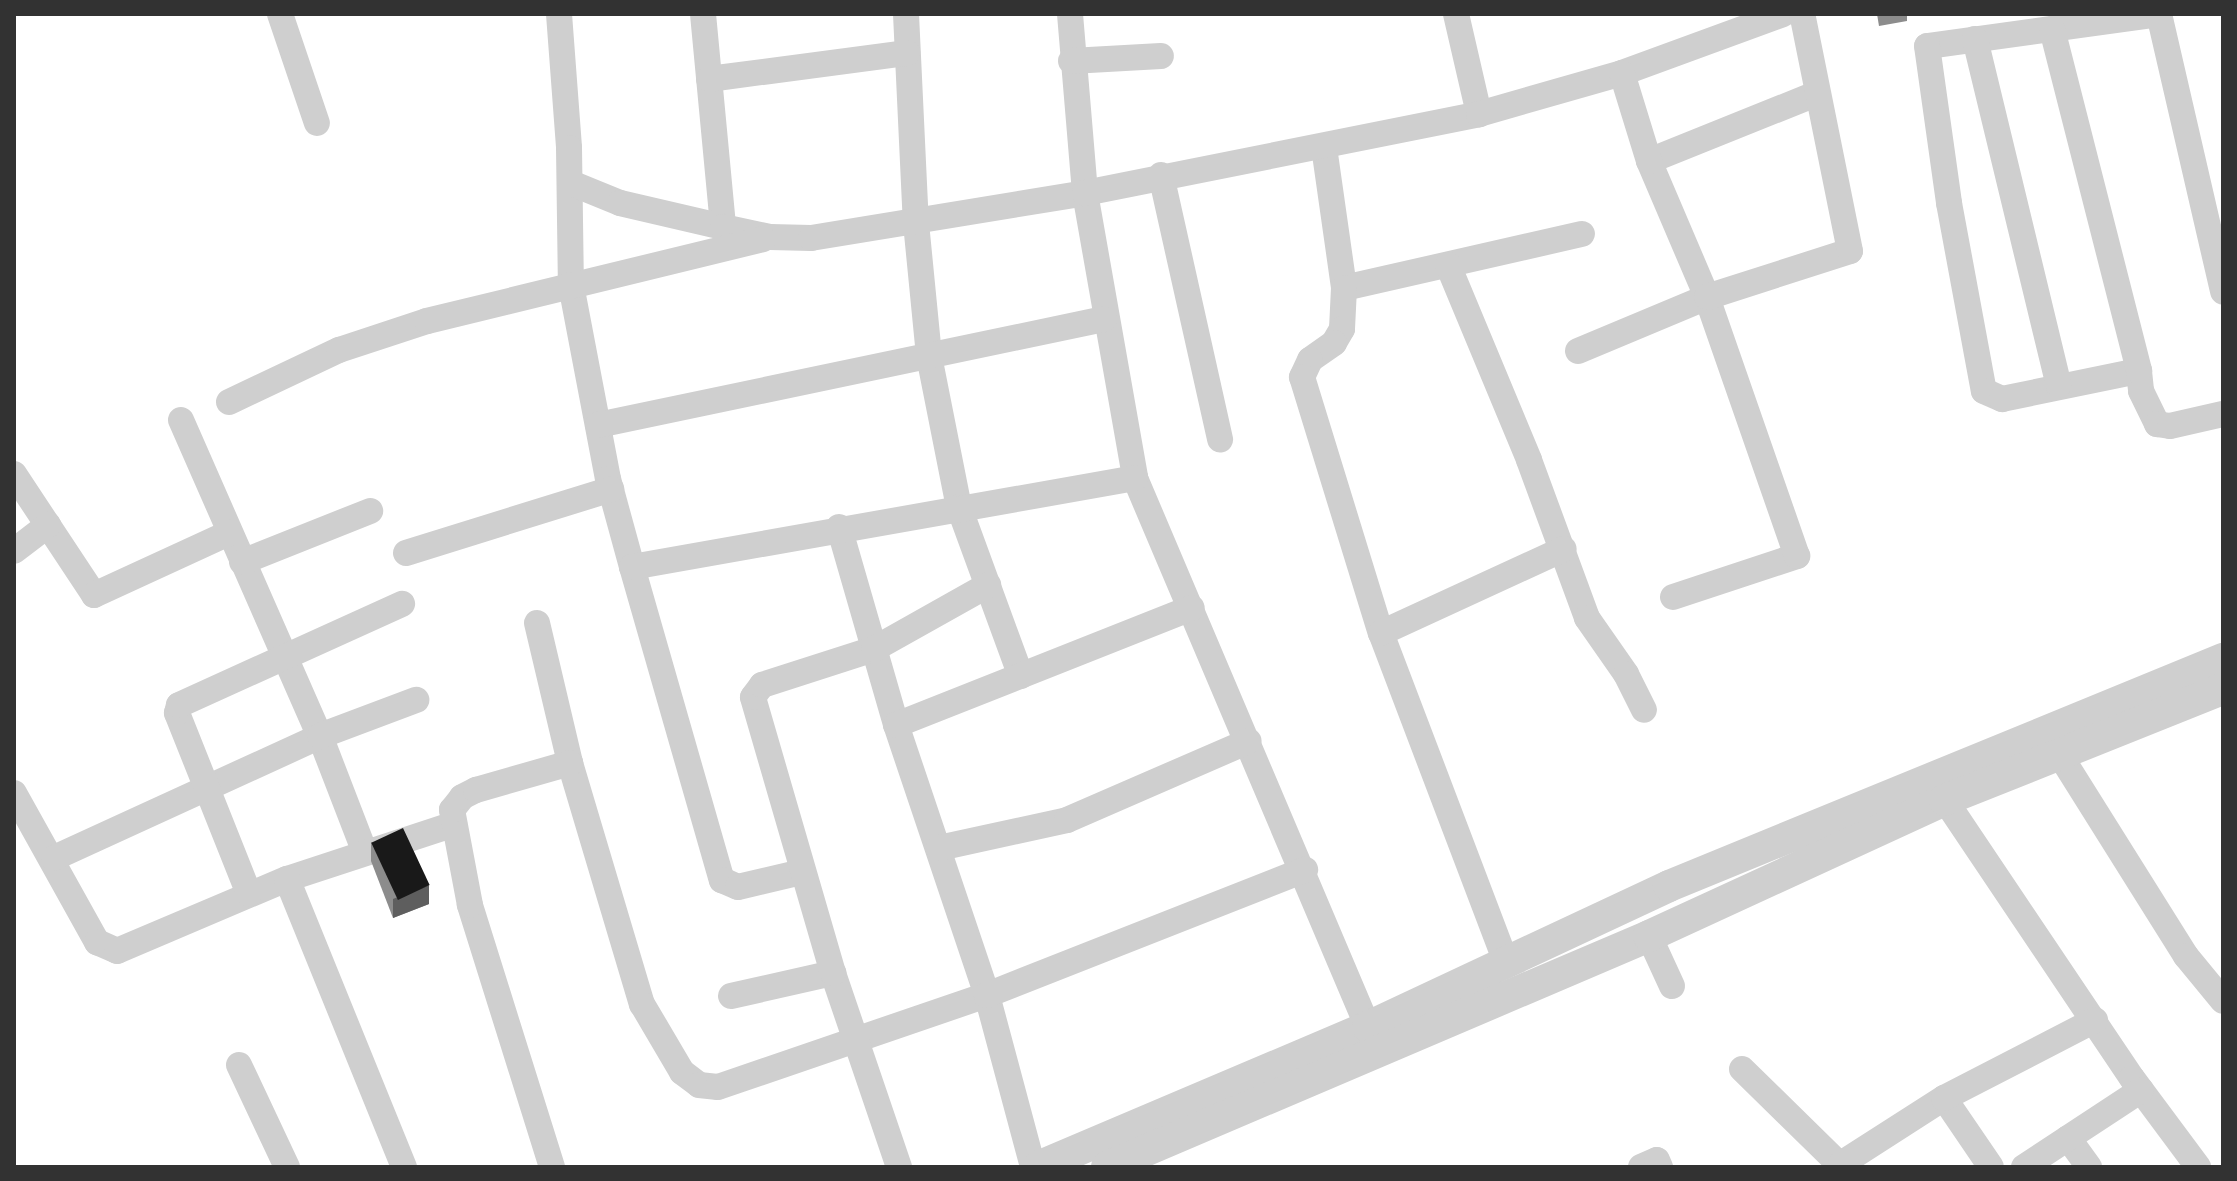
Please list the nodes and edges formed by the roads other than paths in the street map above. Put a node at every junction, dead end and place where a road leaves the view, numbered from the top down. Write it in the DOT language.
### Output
graph roads {
  1 [pos="280,14"];
  2 [pos="559,14"];
  3 [pos="703,14"];
  4 [pos="906,14"];
  5 [pos="1070,14"];
  6 [pos="1456,14"];
  7 [pos="1783,14"];
  8 [pos="1802,14"];
  9 [pos="2159,14"];
  10 [pos="2052,29"];
  11 [pos="1975,39"];
  12 [pos="907,53"];
  13 [pos="1161,56"];
  14 [pos="1071,61"];
  15 [pos="1622,73"];
  16 [pos="709,79"];
  17 [pos="1816,94"];
  18 [pos="1479,114"];
  19 [pos="317,123"];
  20 [pos="1324,147"];
  21 [pos="1649,161"];
  22 [pos="1161,175"];
  23 [pos="571,183"];
  24 [pos="1085,193"];
  25 [pos="916,223"];
  26 [pos="723,227"];
  27 [pos="1582,234"];
  28 [pos="770,237"];
  29 [pos="2219,254"];
  30 [pos="1448,265"];
  31 [pos="571,285"];
  32 [pos="1344,288"];
  33 [pos="2223,292"];
  34 [pos="1707,297"];
  35 [pos="1104,319"];
  36 [pos="1578,351"];
  37 [pos="929,356"];
  38 [pos="2139,371"];
  39 [pos="2059,385"];
  40 [pos="229,402"];
  41 [pos="2223,414"];
  42 [pos="181,420"];
  43 [pos="598,425"];
  44 [pos="1220,439"];
  45 [pos="14,474"];
  46 [pos="1135,478"];
  47 [pos="611,489"];
  48 [pos="959,507"];
  49 [pos="370,511"];
  50 [pos="48,525"];
  51 [pos="839,527"];
  52 [pos="229,533"];
  53 [pos="1564,549"];
  54 [pos="14,551"];
  55 [pos="406,553"];
  56 [pos="242,562"];
  57 [pos="632,567"];
  58 [pos="988,585"];
  59 [pos="1673,597"];
  60 [pos="402,604"];
  61 [pos="1192,608"];
  62 [pos="537,623"];
  63 [pos="1381,633"];
  64 [pos="874,649"];
  65 [pos="282,655"];
  66 [pos="2223,659"];
  67 [pos="1021,676"];
  68 [pos="2223,689"];
  69 [pos="416,700"];
  70 [pos="1644,710"];
  71 [pos="896,725"];
  72 [pos="320,736"];
  73 [pos="1249,741"];
  74 [pos="2058,752"];
  75 [pos="570,763"];
  76 [pos="206,788"];
  77 [pos="14,793"];
  78 [pos="1945,800"];
  79 [pos="454,824"];
  80 [pos="939,848"];
  81 [pos="364,850"];
  82 [pos="54,858"];
  83 [pos="1305,870"];
  84 [pos="802,872"];
  85 [pos="287,879"];
  86 [pos="249,894"];
  87 [pos="1649,936"];
  88 [pos="1506,962"];
  89 [pos="833,973"];
  90 [pos="1672,986"];
  91 [pos="987,995"];
  92 [pos="731,996"];
  93 [pos="2223,1001"];
  94 [pos="2095,1020"];
  95 [pos="1374,1040"];
  96 [pos="856,1043"];
  97 [pos="239,1065"];
  98 [pos="1742,1069"];
  99 [pos="2141,1090"];
  100 [pos="1944,1098"];
  101 [pos="2068,1138"];
  102 [pos="1842,1166"];
  103 [pos="287,1167"];
  104 [pos="404,1167"];
  105 [pos="552,1167"];
  106 [pos="899,1167"];
  107 [pos="1036,1167"];
  108 [pos="1107,1167"];
  109 [pos="1641,1167"];
  110 [pos="1660,1167"];
  111 [pos="1991,1167"];
  112 [pos="2024,1167"];
  113 [pos="2089,1167"];
  114 [pos="2198,1167"];
  1 -- 19 [label="street"];
  2 -- 23 [label="street"];
  3 -- 16 [label="street"];
  4 -- 12 [label="street"];
  5 -- 14 [label="street"];
  6 -- 18 [label="street"];
  7 -- 15 [label="street"];
  8 -- 17 [label="street"];
  9 -- 10 [label="street"];
  9 -- 29 [label="street"];
  10 -- 11 [label="street"];
  10 -- 38 [label="street"];
  11 -- 39 [label="street"];
  11 -- 39 [label="street"];
  12 -- 16 [label="street"];
  12 -- 25 [label="street"];
  13 -- 14 [label="street"];
  14 -- 24 [label="street"];
  15 -- 18 [label="street"];
  15 -- 21 [label="street"];
  16 -- 26 [label="street"];
  17 -- 21 [label="street"];
  17 -- 34 [label="street"];
  18 -- 20 [label="street"];
  20 -- 22 [label="street"];
  20 -- 32 [label="street"];
  21 -- 34 [label="street"];
  22 -- 24 [label="street"];
  22 -- 44 [label="street"];
  23 -- 26 [label="street"];
  23 -- 31 [label="street"];
  24 -- 25 [label="street"];
  24 -- 35 [label="street"];
  25 -- 28 [label="street"];
  25 -- 37 [label="street"];
  26 -- 28 [label="street"];
  27 -- 30 [label="street"];
  28 -- 31 [label="street"];
  29 -- 33 [label="street"];
  30 -- 32 [label="street"];
  30 -- 53 [label="street"];
  31 -- 40 [label="street"];
  31 -- 43 [label="street"];
  32 -- 63 [label="street"];
  34 -- 36 [label="street"];
  34 -- 59 [label="street"];
  35 -- 37 [label="street"];
  35 -- 46 [label="street"];
  37 -- 43 [label="street"];
  37 -- 48 [label="street"];
  38 -- 39 [label="street"];
  38 -- 41 [label="street"];
  42 -- 52 [label="street"];
  43 -- 47 [label="street"];
  45 -- 50 [label="street"];
  46 -- 48 [label="street"];
  46 -- 61 [label="street"];
  47 -- 55 [label="street"];
  47 -- 57 [label="street"];
  48 -- 51 [label="street"];
  48 -- 58 [label="street"];
  49 -- 56 [label="street"];
  50 -- 52 [label="street"];
  50 -- 54 [label="street"];
  51 -- 57 [label="street"];
  51 -- 64 [label="street"];
  52 -- 56 [label="street"];
  53 -- 63 [label="street"];
  53 -- 70 [label="street"];
  56 -- 65 [label="street"];
  57 -- 84 [label="street"];
  58 -- 64 [label="street"];
  58 -- 67 [label="street"];
  60 -- 65 [label="street"];
  61 -- 67 [label="street"];
  61 -- 73 [label="street"];
  62 -- 75 [label="street"];
  63 -- 88 [label="street"];
  64 -- 71 [label="street"];
  64 -- 84 [label="street"];
  65 -- 72 [label="street"];
  65 -- 76 [label="street"];
  66 -- 88 [label="street"];
  67 -- 71 [label="street"];
  68 -- 74 [label="street"];
  69 -- 72 [label="street"];
  71 -- 80 [label="street"];
  72 -- 76 [label="street"];
  72 -- 81 [label="street"];
  73 -- 80 [label="street"];
  73 -- 83 [label="street"];
  74 -- 78 [label="street"];
  74 -- 93 [label="street"];
  75 -- 79 [label="street"];
  75 -- 96 [label="street"];
  76 -- 82 [label="street"];
  76 -- 86 [label="street"];
  77 -- 82 [label="street"];
  78 -- 87 [label="street"];
  78 -- 94 [label="street"];
  79 -- 81 [label="street"];
  79 -- 105 [label="street"];
  80 -- 91 [label="street"];
  81 -- 85 [label="street"];
  82 -- 86 [label="street"];
  83 -- 91 [label="street"];
  83 -- 95 [label="street"];
  84 -- 89 [label="street"];
  85 -- 86 [label="street"];
  85 -- 104 [label="street"];
  87 -- 90 [label="street"];
  87 -- 95 [label="street"];
  88 -- 95 [label="street"];
  89 -- 92 [label="street"];
  89 -- 96 [label="street"];
  91 -- 96 [label="street"];
  91 -- 107 [label="street"];
  94 -- 99 [label="street"];
  94 -- 100 [label="street"];
  95 -- 107 [label="street"];
  95 -- 108 [label="street"];
  96 -- 106 [label="street"];
  97 -- 103 [label="street"];
  98 -- 102 [label="street"];
  99 -- 101 [label="street"];
  99 -- 114 [label="street"];
  100 -- 102 [label="street"];
  100 -- 111 [label="street"];
  101 -- 112 [label="street"];
  101 -- 113 [label="street"];
  109 -- 110 [label="street"];
}
